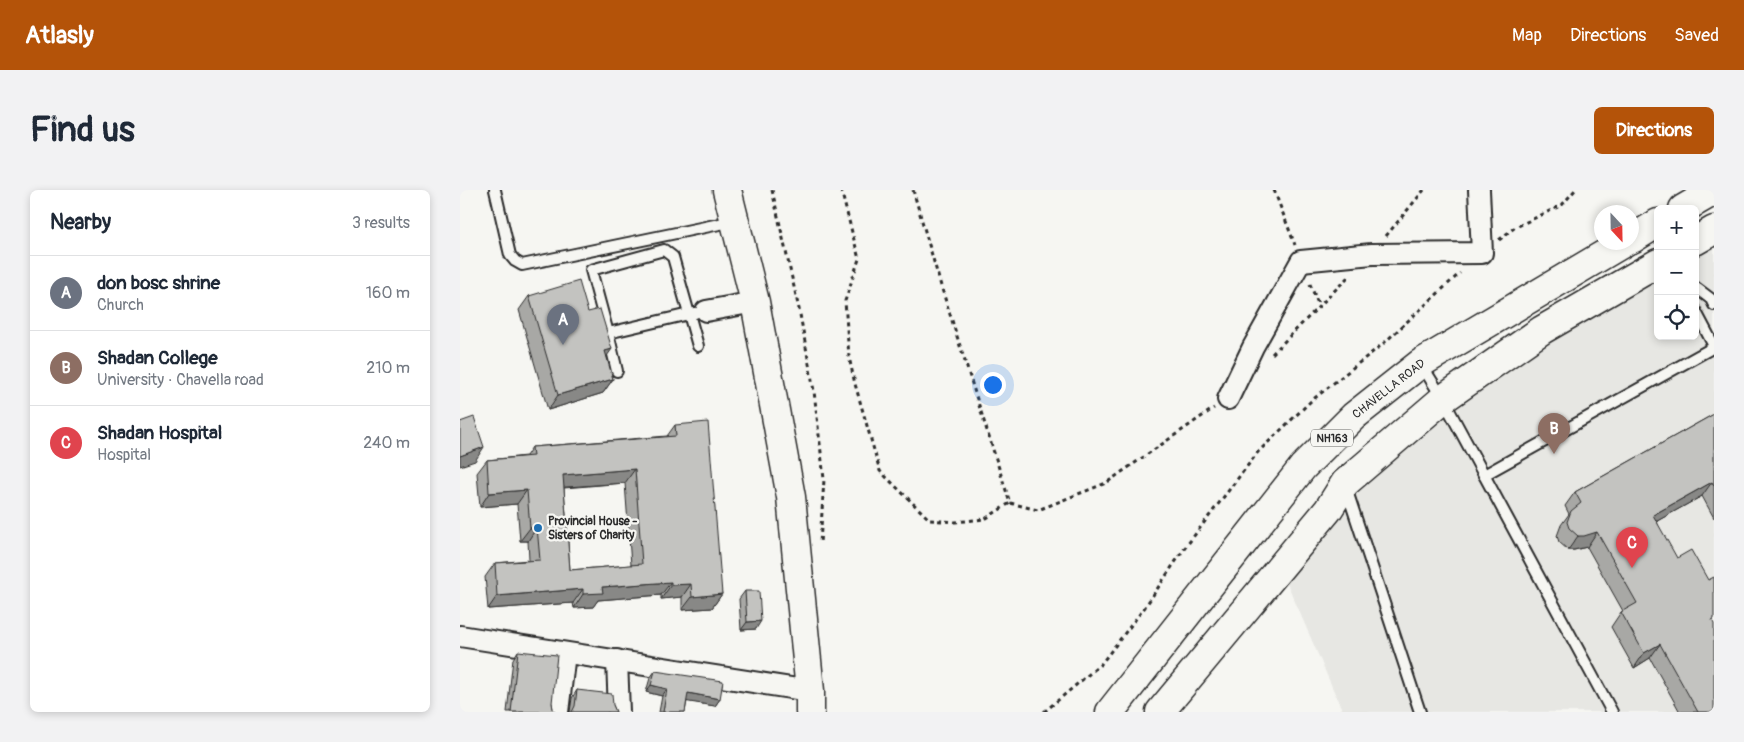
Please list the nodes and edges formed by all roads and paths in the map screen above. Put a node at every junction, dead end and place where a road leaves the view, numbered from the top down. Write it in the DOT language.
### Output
graph roads {
  1 [pos="495,190"];
  2 [pos="727,190"];
  3 [pos="772,190"];
  4 [pos="841,190"];
  5 [pos="913,190"];
  6 [pos="1424,190"];
  7 [pos="1479,190"];
  8 [pos="1714,191"];
  9 [pos="1690,205"];
  10 [pos="735,221"];
  11 [pos="1654,225"];
  12 [pos="1714,230"];
  13 [pos="1639,234"];
  14 [pos="1699,239"];
  15 [pos="1612,250"];
  16 [pos="1372,254"];
  17 [pos="1654,265"];
  18 [pos="1699,291"];
  19 [pos="755,302"];
  20 [pos="1712,302"];
  21 [pos="698,313"];
  22 [pos="1699,318"];
  23 [pos="608,333"];
  24 [pos="698,346"];
  25 [pos="1714,346"];
  26 [pos="1267,359"];
  27 [pos="1421,363"];
  28 [pos="617,372"];
  29 [pos="1228,399"];
  30 [pos="1443,399"];
  31 [pos="1484,475"];
  32 [pos="1344,483"];
  33 [pos="1010,503"];
  34 [pos="819,553"];
  35 [pos="460,639"];
  36 [pos="565,652"];
  37 [pos="617,660"];
  38 [pos="810,701"];
  39 [pos="558,712"];
  40 [pos="618,712"];
  41 [pos="1110,712"];
  42 [pos="1160,712"];
  43 [pos="1420,712"];
  44 [pos="1612,712"];
  1 -- 10 [label="lane"];
  2 -- 10 [label="main road"];
  3 -- 34 [label="path"];
  4 -- 33 [label="path"];
  5 -- 33 [label="path"];
  6 -- 16 [label="path"];
  7 -- 16 [label="street"];
  8 -- 9 [label="main road"];
  10 -- 19 [label="main road"];
  11 -- 13 [label="main road"];
  12 -- 14 [label="main road"];
  15 -- 27 [label="main road, CHAVELLA ROAD / NH163"];
  16 -- 26 [label="path"];
  16 -- 29 [label="street"];
  17 -- 30 [label="main road"];
  18 -- 20 [label="lane"];
  19 -- 21 [label="street"];
  19 -- 38 [label="main road"];
  21 -- 23 [label="lane"];
  21 -- 23 [label="lane"];
  21 -- 24 [label="lane"];
  22 -- 25 [label="lane"];
  23 -- 28 [label="lane"];
  25 -- 31 [label="lane"];
  27 -- 30 [label="lane"];
  27 -- 41 [label="main road, CHAVELLA ROAD / NH163"];
  29 -- 33 [label="path"];
  30 -- 31 [label="lane"];
  30 -- 32 [label="main road"];
  31 -- 44 [label="lane"];
  32 -- 42 [label="main road"];
  32 -- 43 [label="lane"];
  35 -- 36 [label="street"];
  36 -- 37 [label="street"];
  36 -- 39 [label="street"];
  37 -- 38 [label="street"];
  37 -- 40 [label="street"];
}
